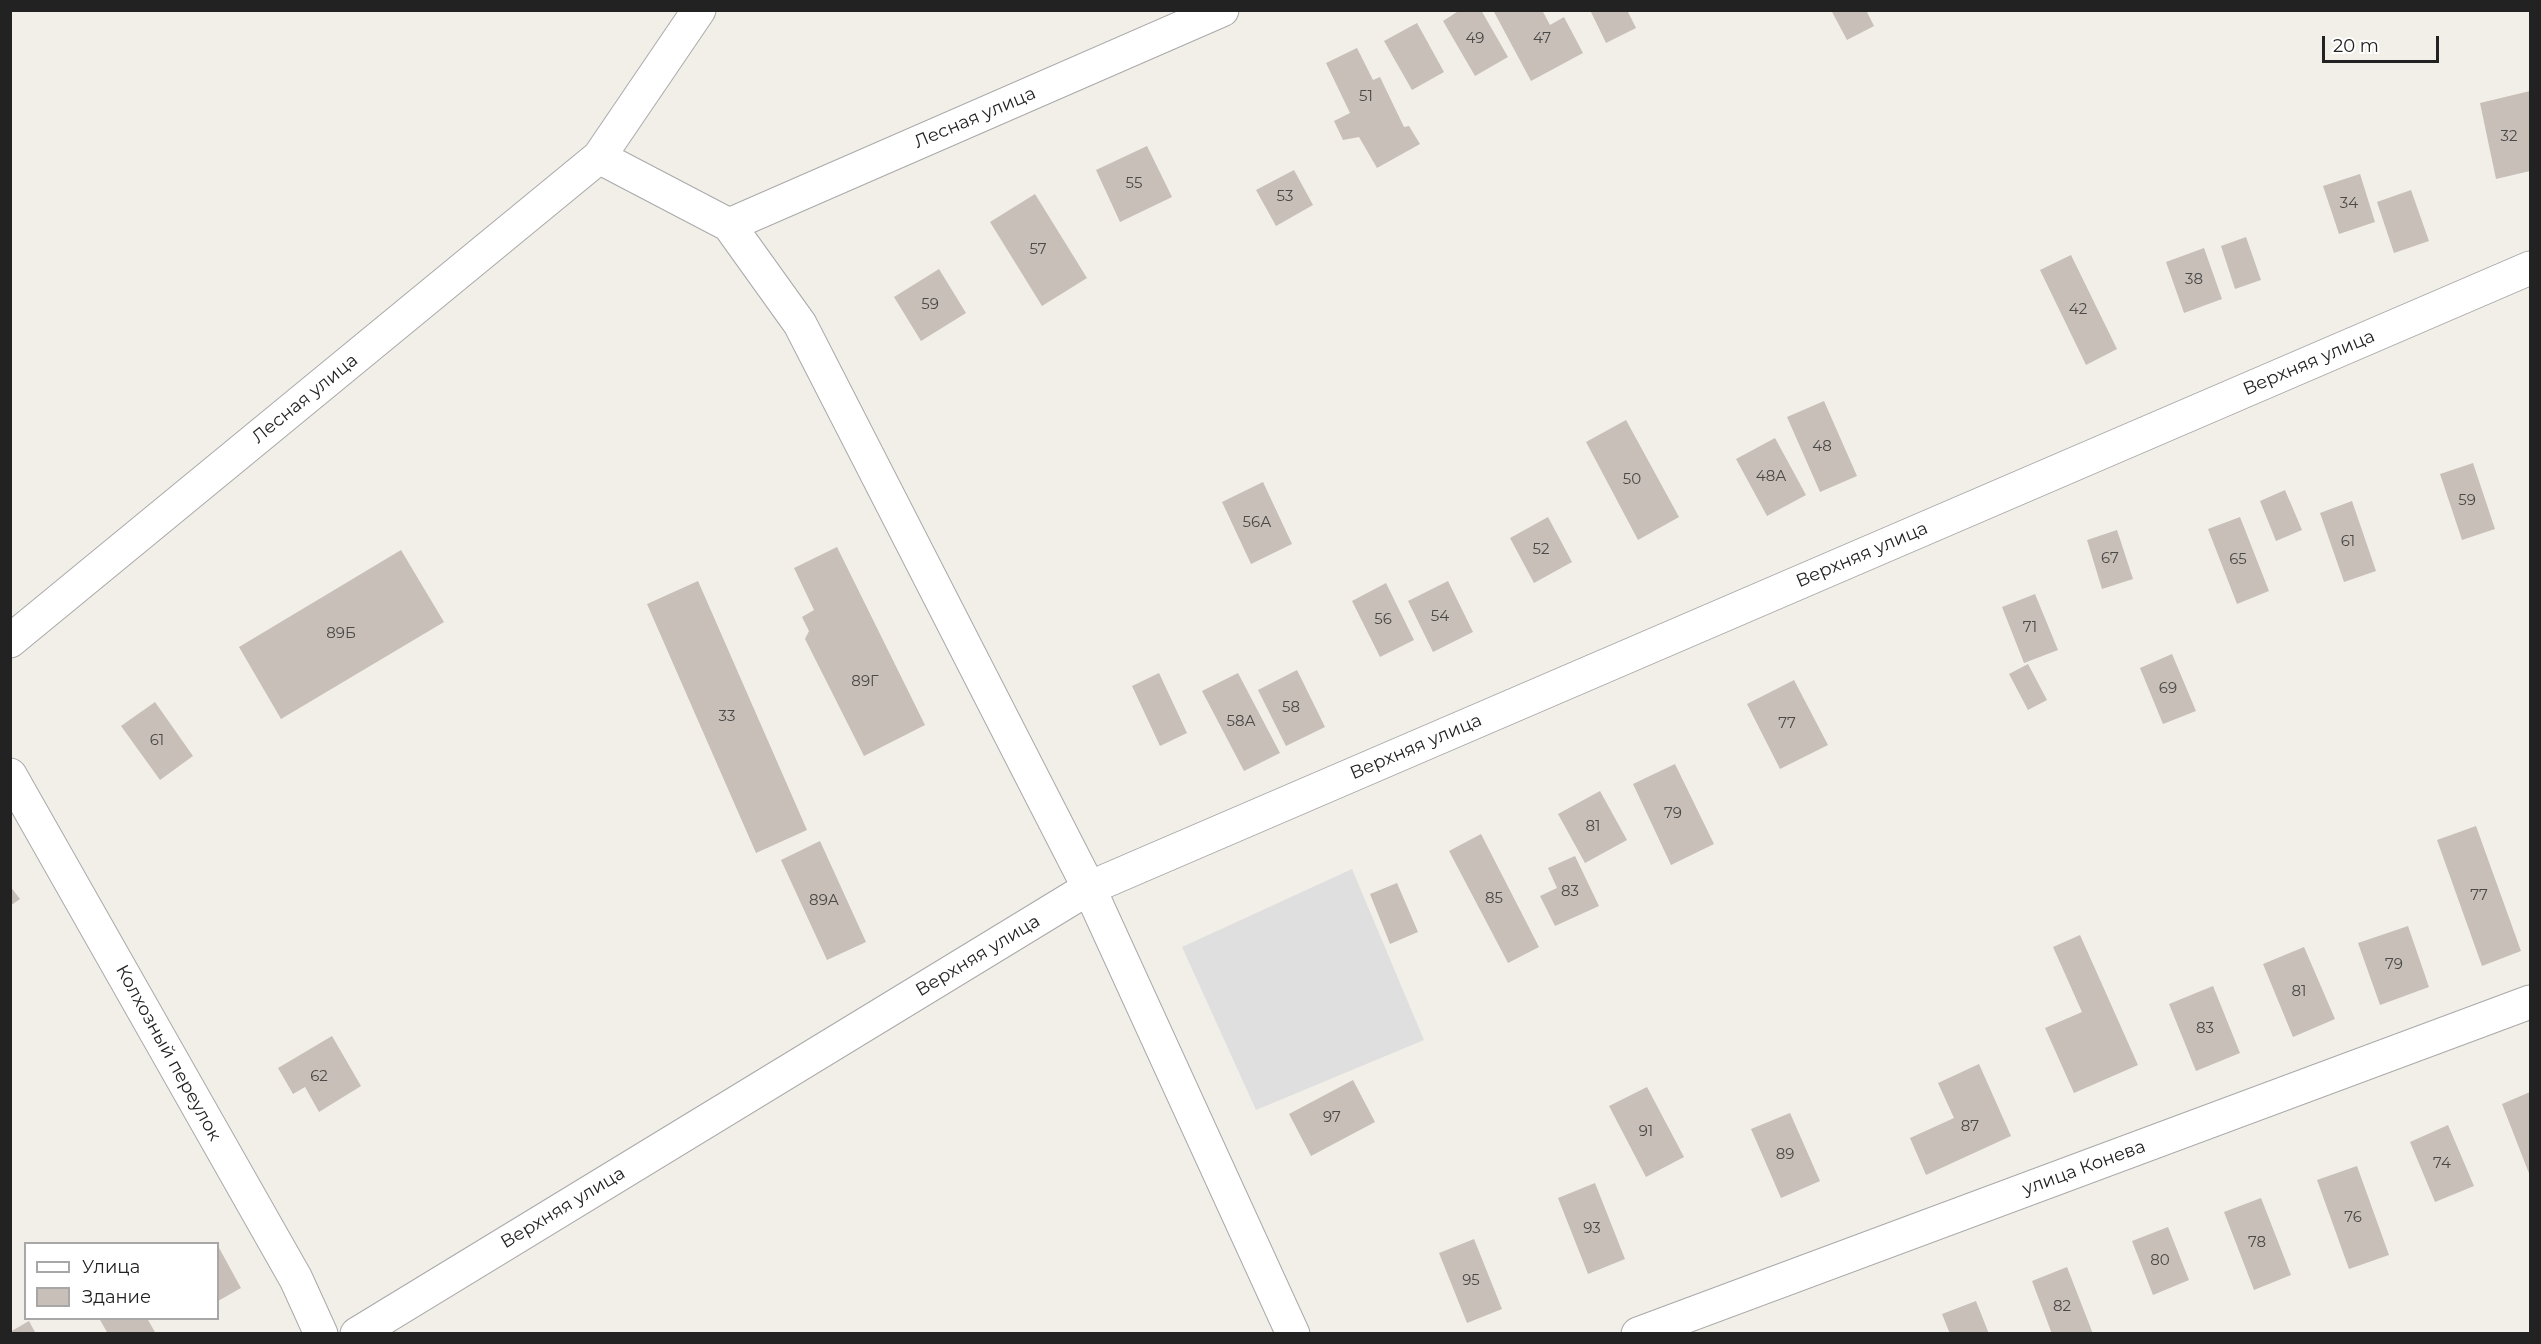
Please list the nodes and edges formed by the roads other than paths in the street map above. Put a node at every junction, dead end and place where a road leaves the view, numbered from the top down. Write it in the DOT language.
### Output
graph roads {
  1 [pos="699,10"];
  2 [pos="1222,10"];
  3 [pos="599,157"];
  4 [pos="729,225"];
  5 [pos="2530,267"];
  6 [pos="10,641"];
  7 [pos="10,775"];
  8 [pos="1089,888"];
  9 [pos="2530,1002"];
  10 [pos="321,1334"];
  11 [pos="357,1334"];
  12 [pos="1293,1334"];
  13 [pos="1638,1334"];
  1 -- 3 [label="street, Лесная улица"];
  2 -- 4 [label="street, Лесная улица"];
  3 -- 4 [label="street"];
  3 -- 6 [label="street, Лесная улица"];
  4 -- 8 [label="street"];
  5 -- 8 [label="street, Верхняя улица"];
  7 -- 10 [label="street, Колхозный переулок"];
  8 -- 11 [label="street, Верхняя улица"];
  8 -- 12 [label="street"];
  9 -- 13 [label="street, улица Конева"];
}
